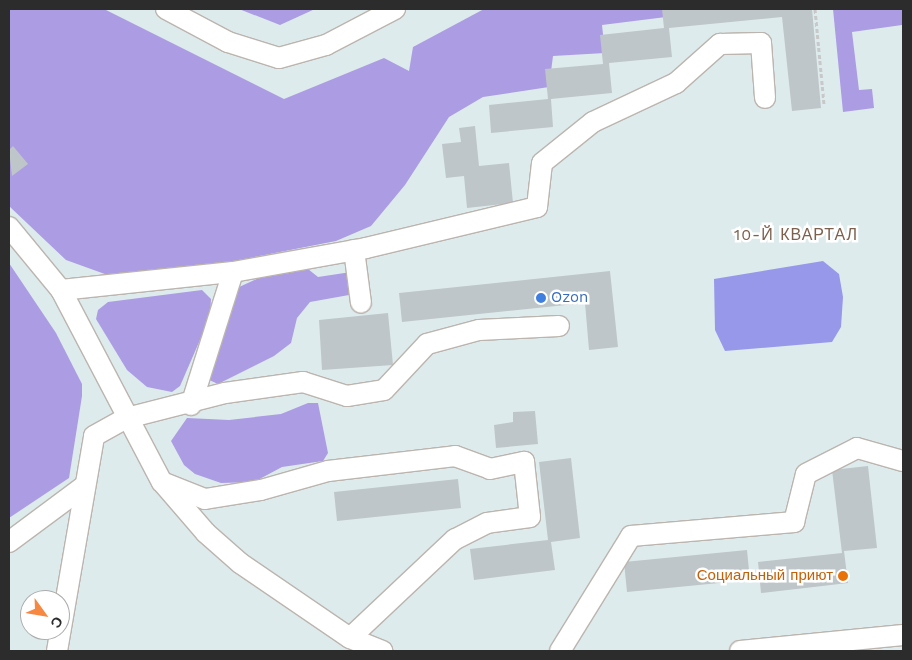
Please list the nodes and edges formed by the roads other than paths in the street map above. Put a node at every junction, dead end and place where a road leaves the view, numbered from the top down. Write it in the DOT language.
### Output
graph roads {
  1 [pos="166,9"];
  2 [pos="395,9"];
  3 [pos="765,98"];
  4 [pos="9,227"];
  5 [pos="354,250"];
  6 [pos="233,272"];
  7 [pos="61,290"];
  8 [pos="361,303"];
  9 [pos="559,326"];
  10 [pos="191,405"];
  11 [pos="127,418"];
  12 [pos="903,461"];
  13 [pos="162,482"];
  14 [pos="83,487"];
  15 [pos="9,542"];
  16 [pos="903,635"];
  17 [pos="350,638"];
  18 [pos="57,651"];
  19 [pos="382,651"];
  20 [pos="560,651"];
  21 [pos="740,651"];
  1 -- 2 [label="street"];
  3 -- 5 [label="street"];
  4 -- 7 [label="street"];
  5 -- 6 [label="street"];
  5 -- 8 [label="street"];
  6 -- 7 [label="street"];
  6 -- 10 [label="street"];
  7 -- 11 [label="street"];
  9 -- 10 [label="street"];
  10 -- 11 [label="street"];
  11 -- 13 [label="street"];
  11 -- 14 [label="street"];
  12 -- 20 [label="street"];
  13 -- 17 [label="street"];
  13 -- 17 [label="street"];
  14 -- 15 [label="street"];
  14 -- 18 [label="street"];
  16 -- 21 [label="street"];
  17 -- 19 [label="street"];
}
